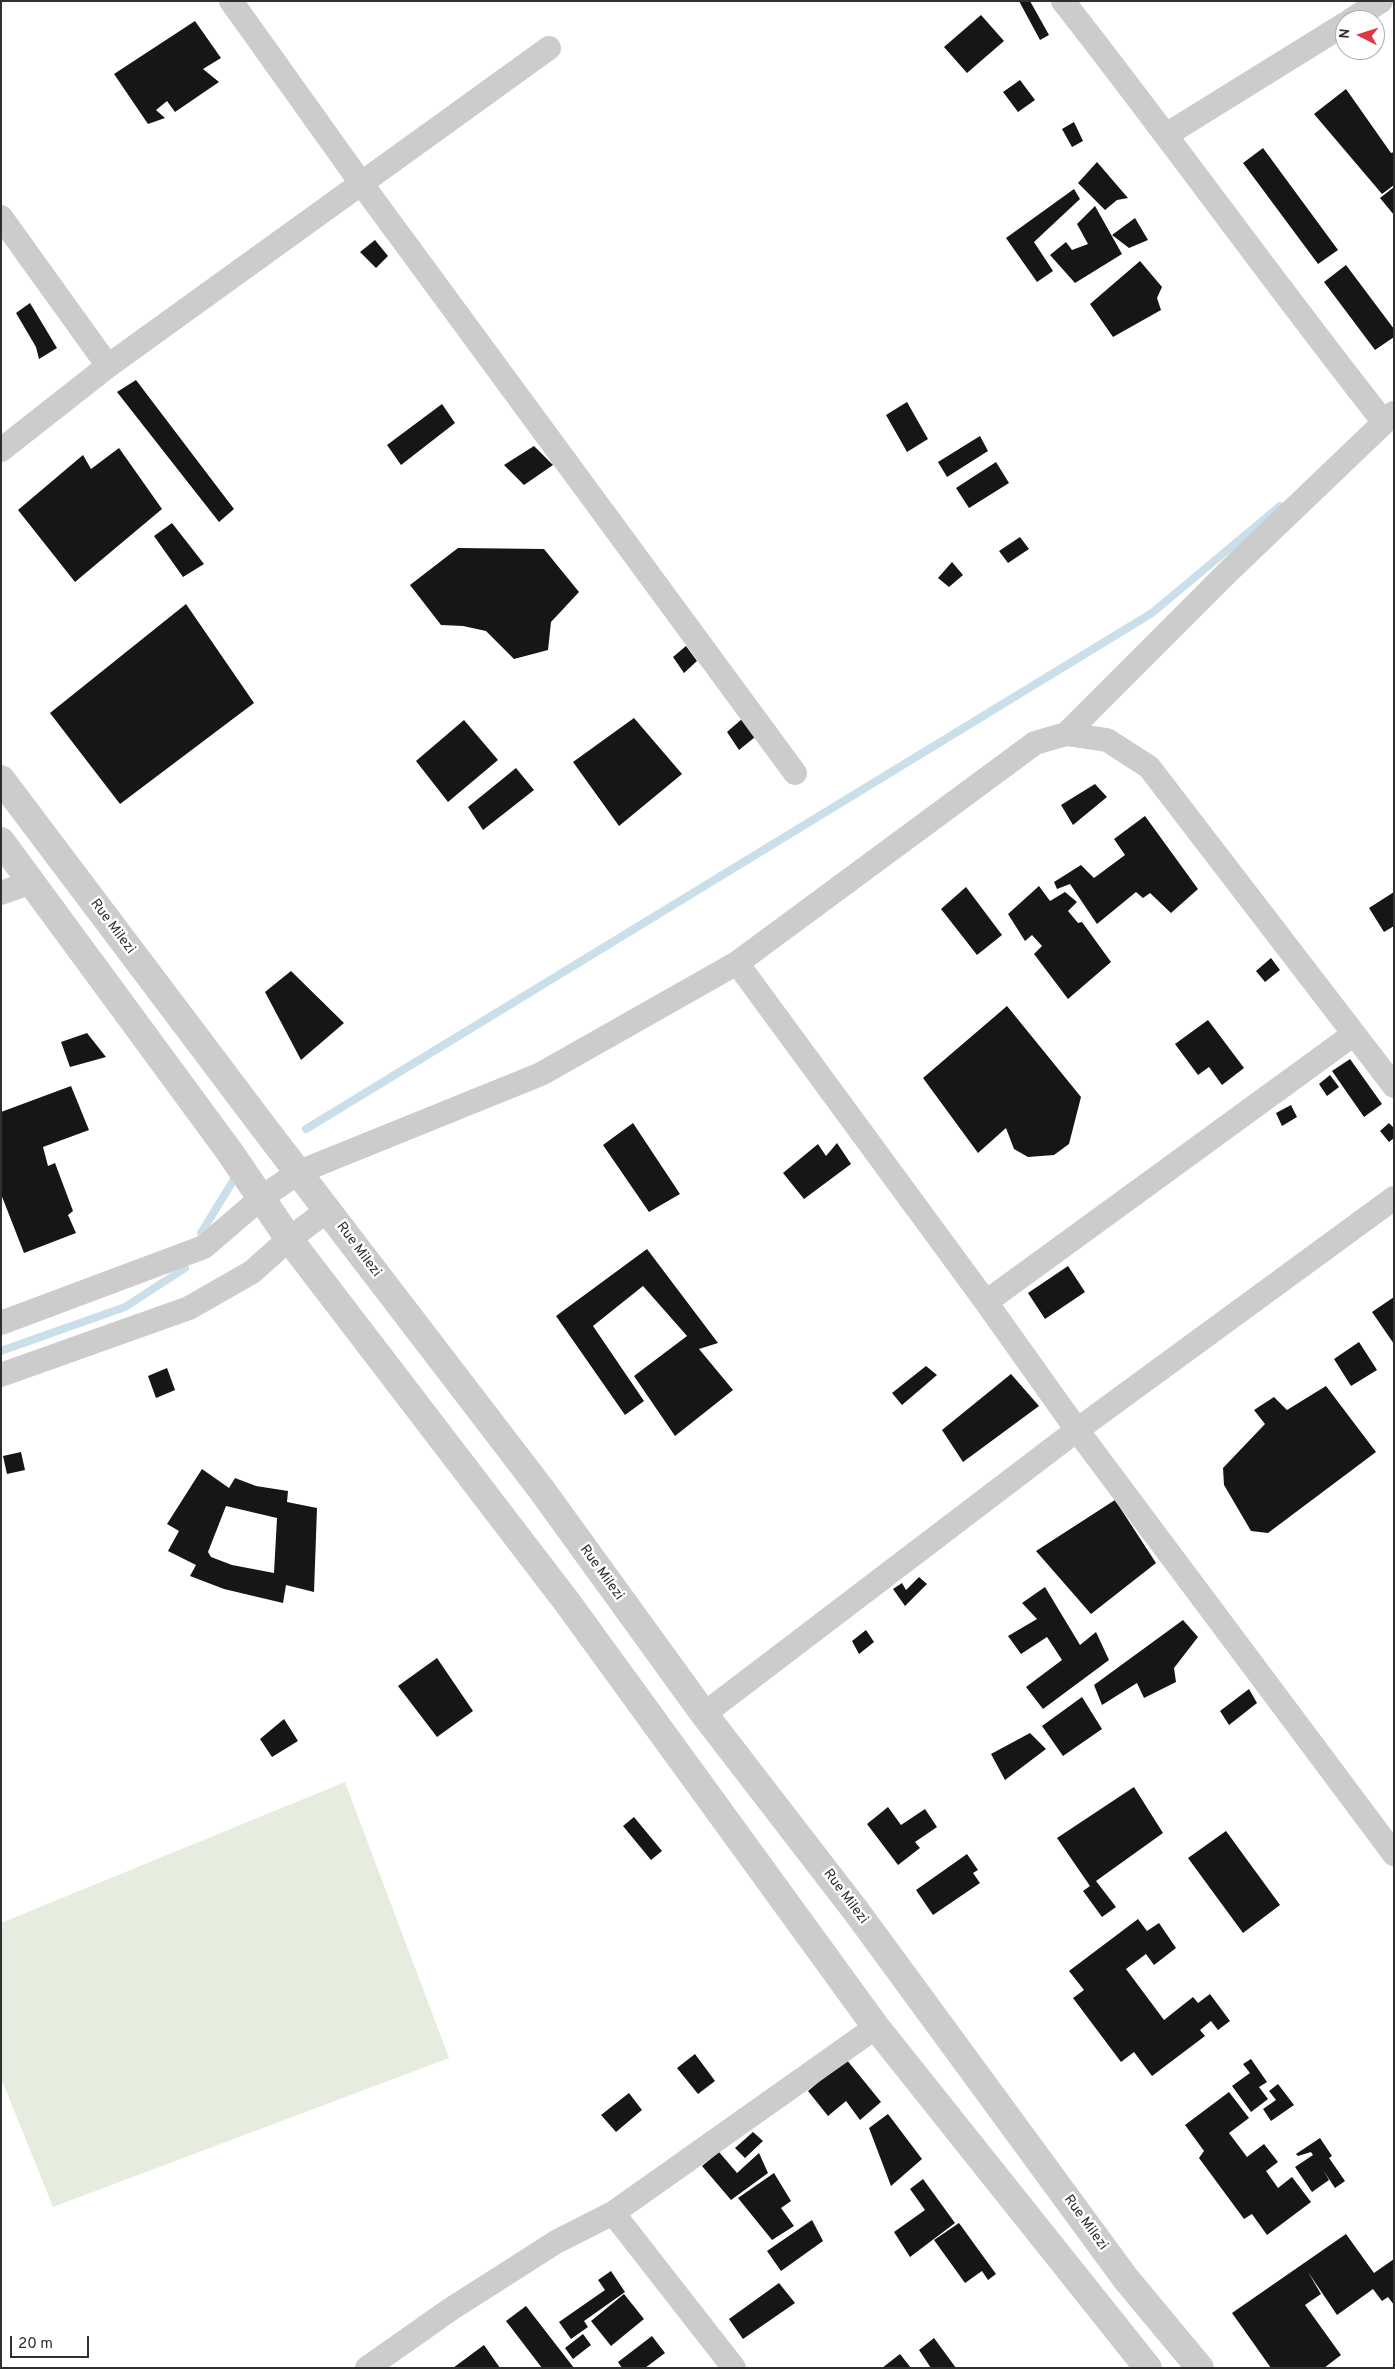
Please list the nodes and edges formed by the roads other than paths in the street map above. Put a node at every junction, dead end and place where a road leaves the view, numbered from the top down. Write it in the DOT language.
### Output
graph roads {
  1 [pos="231,1"];
  2 [pos="1063,1"];
  3 [pos="1381,1"];
  4 [pos="1367,10"];
  5 [pos="1335,30"];
  6 [pos="549,48"];
  7 [pos="1166,135"];
  8 [pos="361,183"];
  9 [pos="1,217"];
  10 [pos="108,366"];
  11 [pos="1388,417"];
  12 [pos="1,450"];
  13 [pos="1066,734"];
  14 [pos="795,772"];
  15 [pos="1,779"];
  16 [pos="1,841"];
  17 [pos="32,882"];
  18 [pos="1,893"];
  19 [pos="737,963"];
  20 [pos="1354,1034"];
  21 [pos="1394,1086"];
  22 [pos="299,1172"];
  23 [pos="261,1198"];
  24 [pos="1394,1198"];
  25 [pos="328,1210"];
  26 [pos="289,1239"];
  27 [pos="986,1302"];
  28 [pos="1,1323"];
  29 [pos="1,1374"];
  30 [pos="1077,1430"];
  31 [pos="704,1714"];
  32 [pos="1394,1854"];
  33 [pos="876,2027"];
  34 [pos="613,2213"];
  35 [pos="367,2368"];
  36 [pos="734,2368"];
  37 [pos="1148,2368"];
  38 [pos="1200,2368"];
  1 -- 8 [label="street"];
  2 -- 7 [label="street"];
  3 -- 4 [label="street"];
  5 -- 7 [label="street"];
  6 -- 8 [label="street"];
  7 -- 11 [label="street"];
  8 -- 10 [label="street"];
  8 -- 14 [label="street"];
  9 -- 10 [label="street"];
  10 -- 12 [label="street"];
  11 -- 13 [label="street"];
  13 -- 19 [label="street"];
  13 -- 20 [label="street"];
  15 -- 22 [label="street, Rue Milezi"];
  16 -- 17 [label="street"];
  17 -- 18 [label="street"];
  17 -- 23 [label="street"];
  19 -- 22 [label="street"];
  19 -- 27 [label="street"];
  20 -- 21 [label="street"];
  20 -- 27 [label="street"];
  22 -- 23 [label="street"];
  22 -- 25 [label="street, Rue Milezi"];
  23 -- 26 [label="street"];
  23 -- 28 [label="street"];
  24 -- 30 [label="street"];
  25 -- 26 [label="street"];
  25 -- 31 [label="street, Rue Milezi"];
  26 -- 29 [label="street"];
  26 -- 33 [label="street"];
  27 -- 30 [label="street"];
  30 -- 31 [label="street"];
  30 -- 32 [label="street"];
  31 -- 38 [label="street, Rue Milezi"];
  33 -- 34 [label="street"];
  33 -- 37 [label="street"];
  34 -- 35 [label="street"];
  34 -- 36 [label="street"];
}
